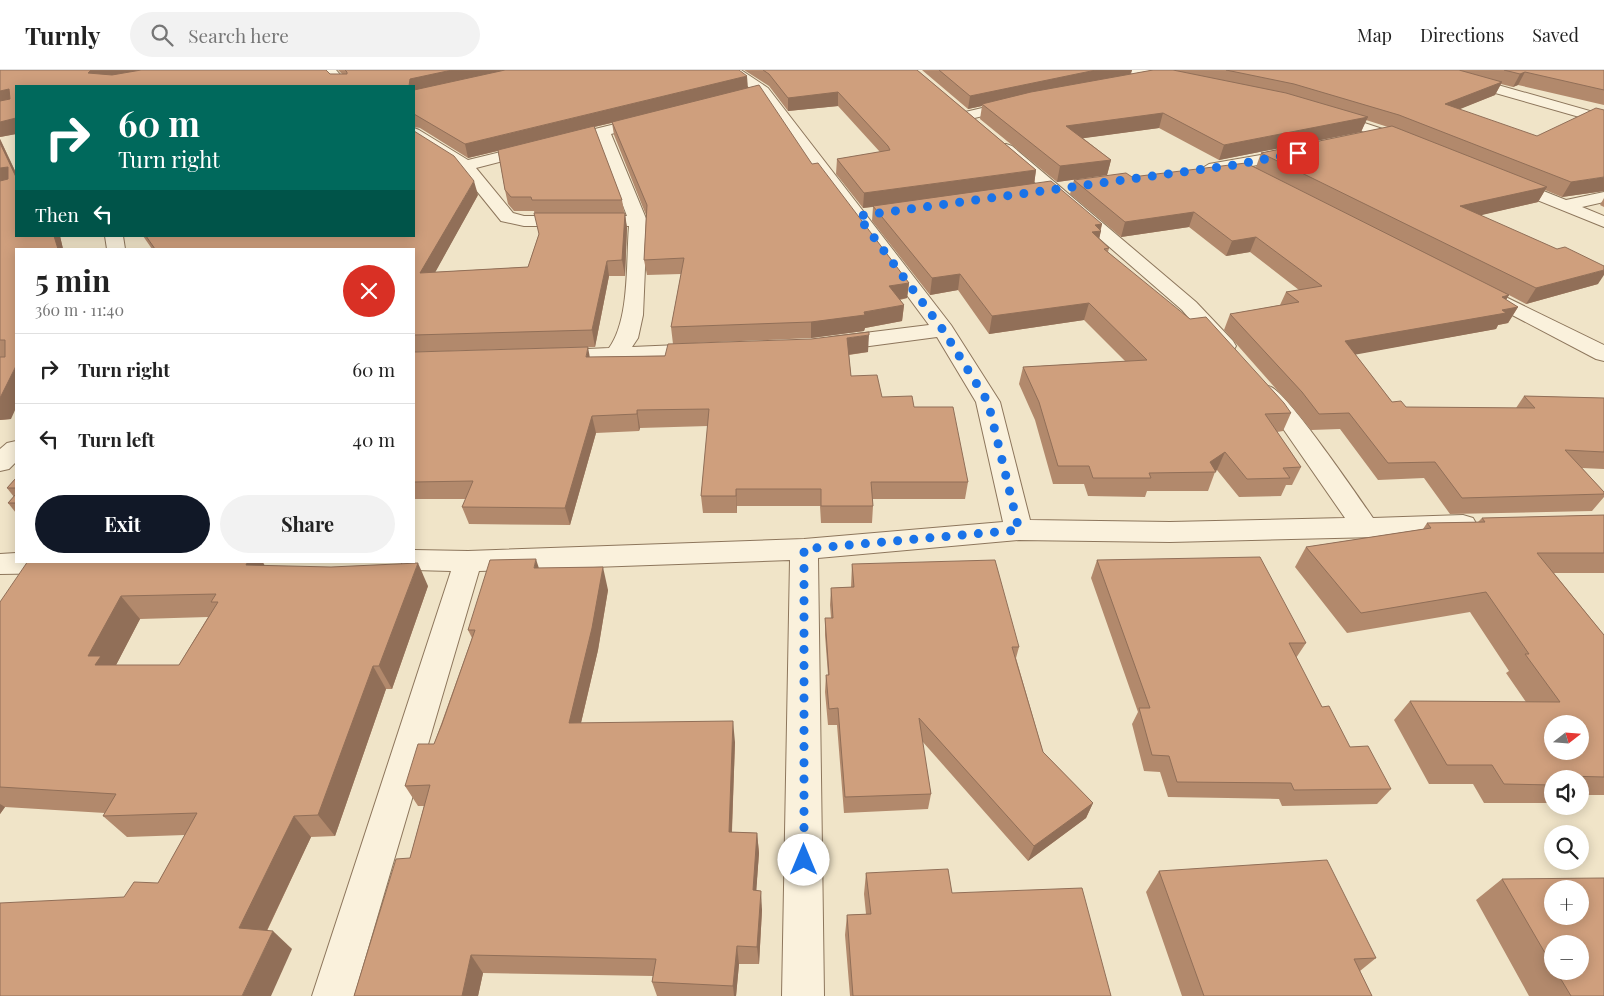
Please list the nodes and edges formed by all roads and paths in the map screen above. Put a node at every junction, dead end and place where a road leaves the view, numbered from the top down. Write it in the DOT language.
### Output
graph roads {
  1 [pos="328,70"];
  2 [pos="732,70"];
  3 [pos="1430,70"];
  4 [pos="1163,73"];
  5 [pos="1133,76"];
  6 [pos="1197,84"];
  7 [pos="342,85"];
  8 [pos="1028,101"];
  9 [pos="1312,110"];
  10 [pos="660,117"];
  11 [pos="1604,120"];
  12 [pos="603,132"];
  13 [pos="1387,133"];
  14 [pos="415,134"];
  15 [pos="1351,142"];
  16 [pos="1424,148"];
  17 [pos="1314,150"];
  18 [pos="1234,165"];
  19 [pos="465,166"];
  20 [pos="1196,170"];
  21 [pos="1488,174"];
  22 [pos="1261,179"];
  23 [pos="1604,197"];
  24 [pos="1565,205"];
  25 [pos="638,221"];
  26 [pos="1604,222"];
  27 [pos="1463,282"];
  28 [pos="943,330"];
  29 [pos="811,347"];
  30 [pos="724,351"];
  31 [pos="615,354"];
  32 [pos="1604,354"];
  33 [pos="529,357"];
  34 [pos="15,450"];
  35 [pos="0,463"];
  36 [pos="1484,524"];
  37 [pos="1365,526"];
  38 [pos="1019,530"];
  39 [pos="804,549"];
  40 [pos="415,560"];
  41 [pos="468,561"];
  42 [pos="44,563"];
  43 [pos="0,564"];
  44 [pos="333,996"];
  45 [pos="803,996"];
  1 -- 7 [label="street"];
  2 -- 28 [label="street"];
  3 -- 11 [label="street"];
  4 -- 5 [label="street"];
  4 -- 6 [label="street"];
  8 -- 37 [label="street"];
  9 -- 13 [label="street"];
  10 -- 12 [label="street"];
  12 -- 19 [label="street"];
  12 -- 25 [label="street"];
  13 -- 15 [label="street"];
  13 -- 16 [label="street"];
  14 -- 19 [label="street"];
  17 -- 18 [label="street"];
  18 -- 20 [label="street"];
  18 -- 22 [label="street"];
  19 -- 25 [label="street"];
  21 -- 24 [label="street"];
  23 -- 24 [label="street"];
  24 -- 26 [label="street"];
  25 -- 31 [label="street"];
  27 -- 32 [label="street"];
  28 -- 29 [label="street"];
  28 -- 38 [label="street"];
  30 -- 31 [label="street"];
  31 -- 33 [label="street"];
  34 -- 35 [label="street"];
  36 -- 37 [label="street"];
  37 -- 38 [label="street"];
  38 -- 39 [label="street"];
  39 -- 41 [label="street"];
  39 -- 45 [label="street"];
  40 -- 41 [label="street"];
  41 -- 44 [label="street"];
  42 -- 43 [label="street"];
}
